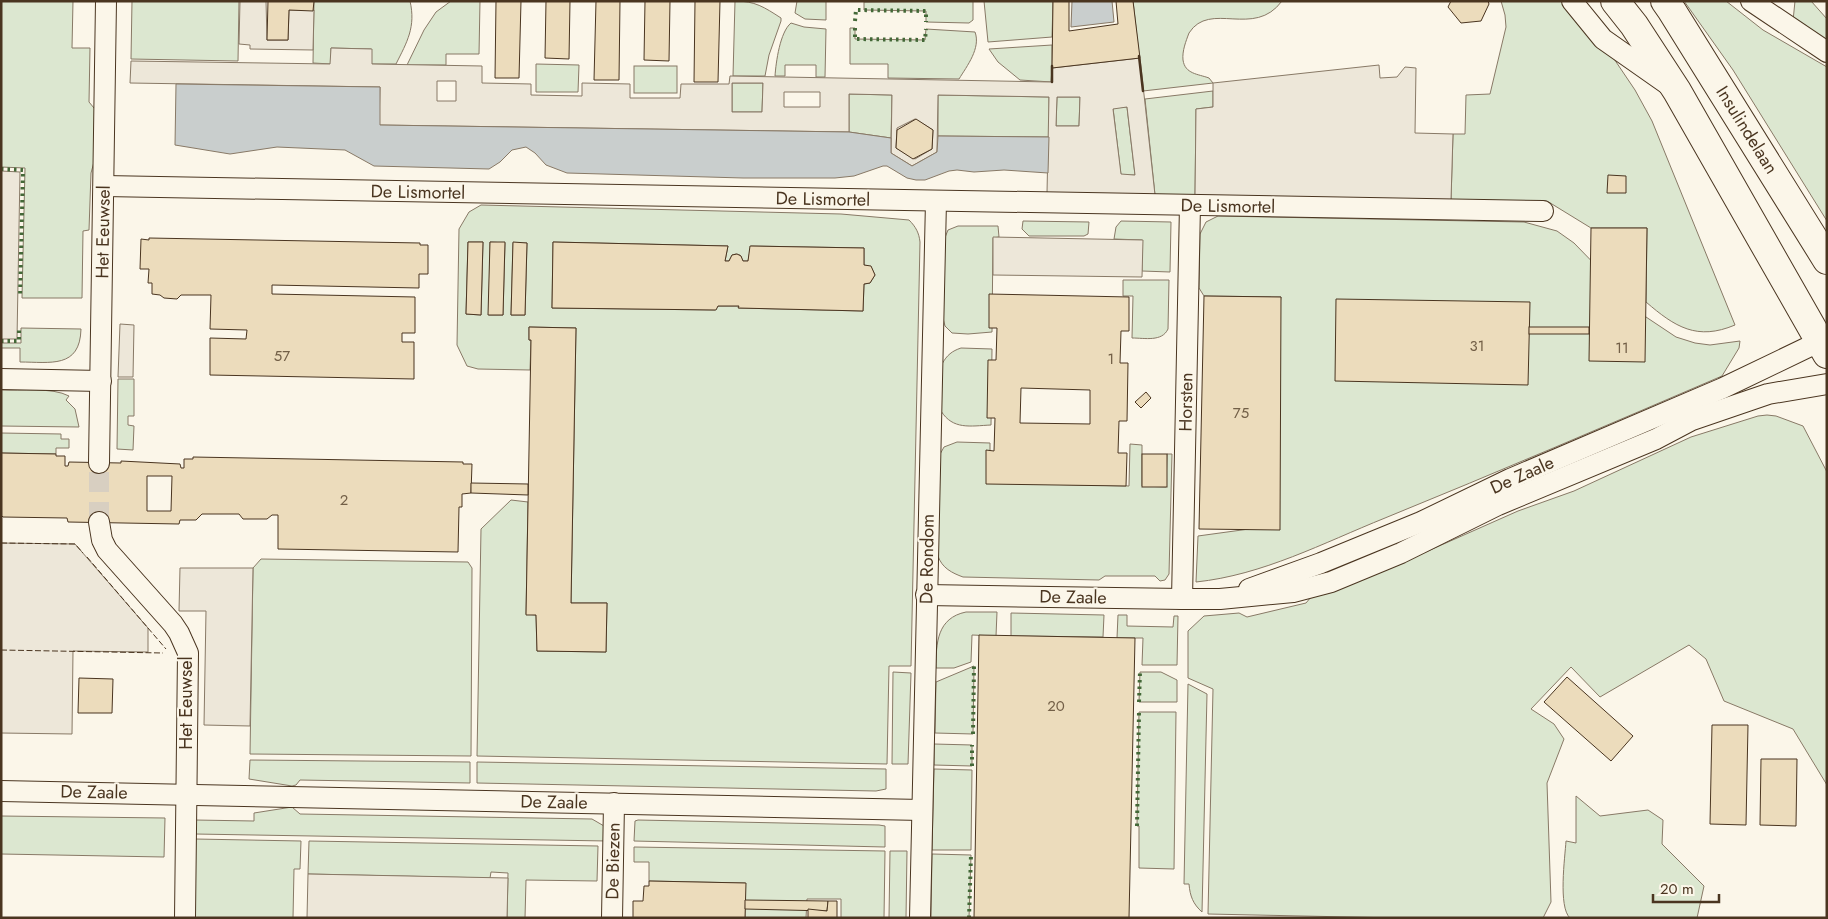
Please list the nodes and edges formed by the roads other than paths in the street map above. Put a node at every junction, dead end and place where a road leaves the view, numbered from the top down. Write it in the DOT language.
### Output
graph roads {
  1 [pos="106,1"];
  2 [pos="1572,1"];
  3 [pos="1615,1"];
  4 [pos="1665,1"];
  5 [pos="1751,1"];
  6 [pos="1827,52"];
  7 [pos="1677,91"];
  8 [pos="104,186"];
  9 [pos="936,200"];
  10 [pos="1190,205"];
  11 [pos="1543,211"];
  12 [pos="1827,260"];
  13 [pos="1824,344"];
  14 [pos="1,380"];
  15 [pos="101,381"];
  16 [pos="1827,384"];
  17 [pos="99,463"];
  18 [pos="99,522"];
  19 [pos="926,594"];
  20 [pos="1182,599"];
  21 [pos="1220,599"];
  22 [pos="1,790"];
  23 [pos="186,794"];
  24 [pos="614,804"];
  25 [pos="922,810"];
  26 [pos="185,918"];
  27 [pos="612,918"];
  28 [pos="920,918"];
  1 -- 8 [label="street, Het Eeuwsel"];
  2 -- 7 [label="street"];
  3 -- 7 [label="main road"];
  4 -- 12 [label="main road, Insulindelaan"];
  5 -- 6 [label="street"];
  7 -- 13 [label="main road"];
  8 -- 9 [label="street, De Lismortel"];
  8 -- 15 [label="street, Het Eeuwsel"];
  9 -- 10 [label="street, De Lismortel"];
  9 -- 19 [label="street, De Rondom"];
  10 -- 11 [label="street, De Lismortel"];
  10 -- 20 [label="street, Horsten"];
  13 -- 21 [label="street, De Zaale"];
  14 -- 15 [label="street"];
  15 -- 17 [label="street, Het Eeuwsel"];
  16 -- 21 [label="street, De Zaale"];
  18 -- 23 [label="street, Het Eeuwsel"];
  19 -- 20 [label="street, De Zaale"];
  19 -- 25 [label="street, De Rondom"];
  20 -- 21 [label="street, De Zaale"];
  22 -- 23 [label="street, De Zaale"];
  23 -- 24 [label="street, De Zaale"];
  23 -- 26 [label="street"];
  24 -- 25 [label="street, De Zaale"];
  24 -- 27 [label="street, De Biezen"];
  25 -- 28 [label="street, De Rondom"];
}
